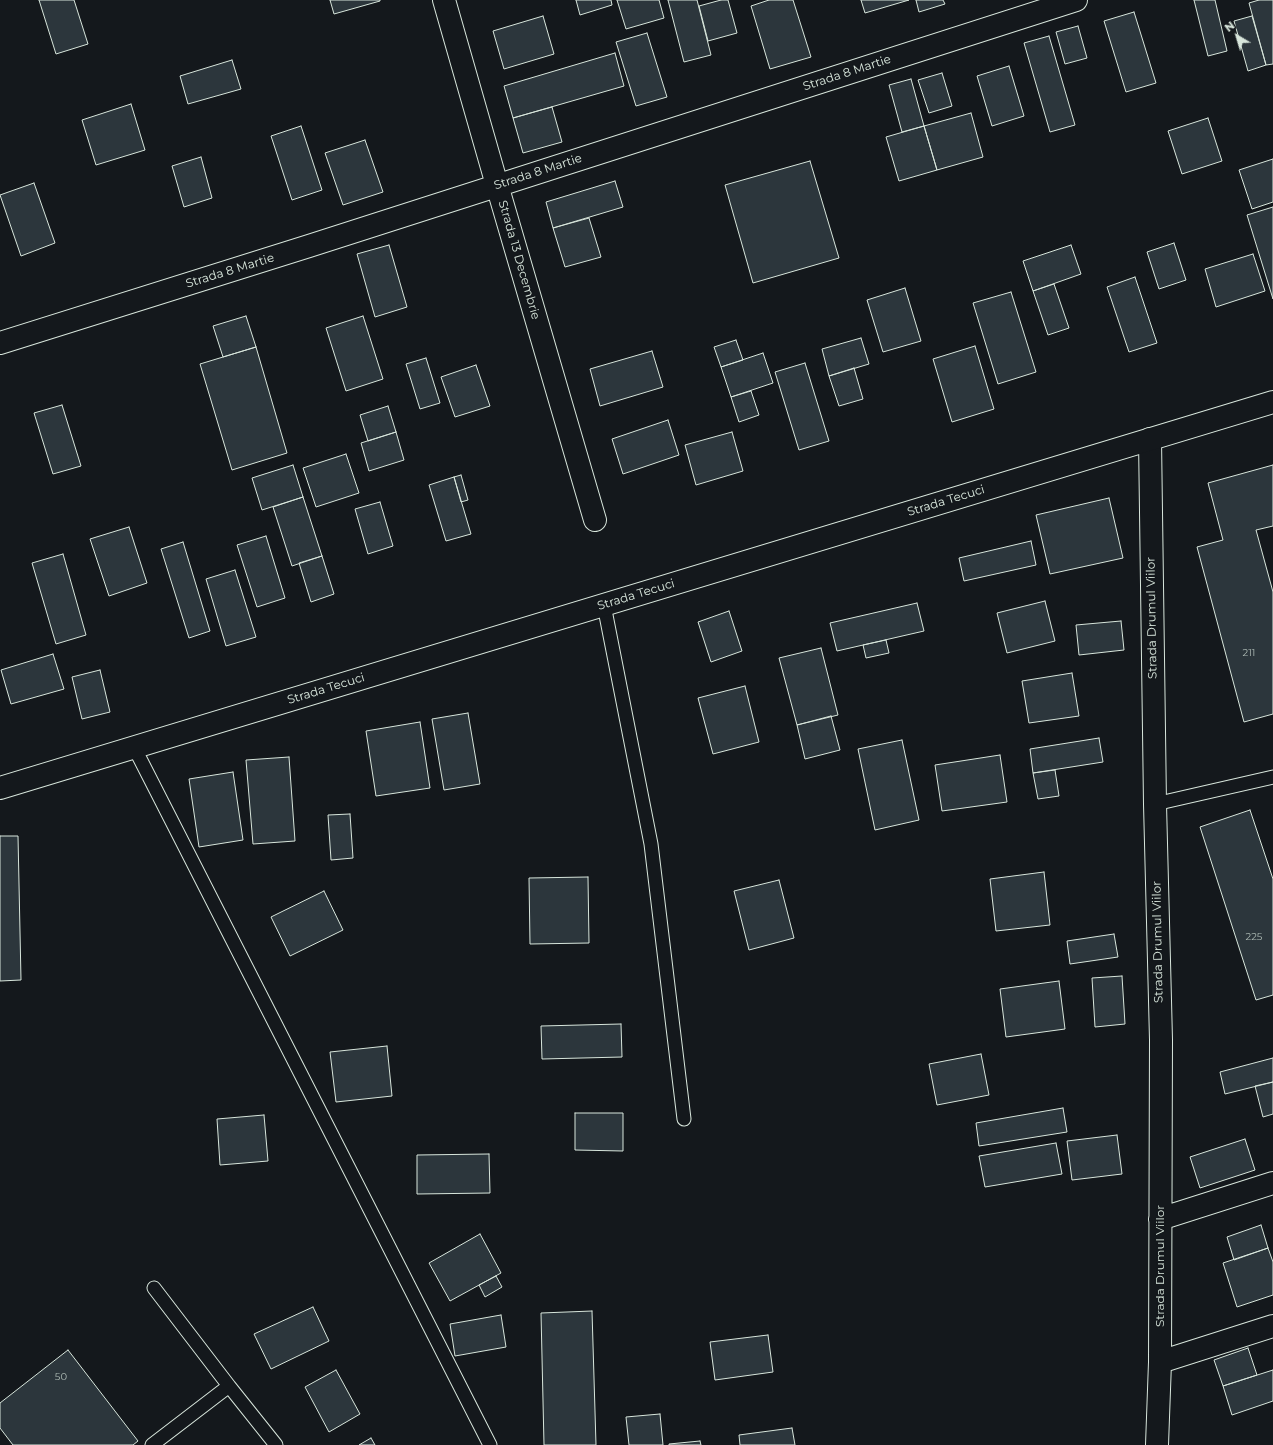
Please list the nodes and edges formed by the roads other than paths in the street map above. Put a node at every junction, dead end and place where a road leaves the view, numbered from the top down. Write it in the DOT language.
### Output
graph roads {
  1 [pos="444,0"];
  2 [pos="1076,0"];
  3 [pos="497,185"];
  4 [pos="0,343"];
  5 [pos="1273,402"];
  6 [pos="1150,439"];
  7 [pos="595,520"];
  8 [pos="604,605"];
  9 [pos="134,748"];
  10 [pos="1273,777"];
  11 [pos="0,788"];
  12 [pos="1155,804"];
  13 [pos="684,1119"];
  14 [pos="1273,1183"];
  15 [pos="1160,1219"];
  16 [pos="154,1288"];
  17 [pos="1273,1326"];
  18 [pos="1160,1362"];
  19 [pos="229,1386"];
  20 [pos="152,1445"];
  21 [pos="276,1445"];
  22 [pos="490,1445"];
  23 [pos="1157,1445"];
  1 -- 3 [label="street, Strada 13 Decembrie"];
  2 -- 3 [label="street, Strada 8 Martie"];
  3 -- 4 [label="street, Strada 8 Martie"];
  3 -- 7 [label="street, Strada 13 Decembrie"];
  5 -- 6 [label="street, Strada Tecuci"];
  6 -- 8 [label="street, Strada Tecuci"];
  6 -- 12 [label="street, Strada Drumul Viilor"];
  8 -- 9 [label="street, Strada Tecuci"];
  8 -- 13 [label="lane"];
  9 -- 11 [label="street, Strada Tecuci"];
  9 -- 22 [label="lane"];
  10 -- 12 [label="lane"];
  12 -- 15 [label="street, Strada Drumul Viilor"];
  14 -- 15 [label="street"];
  15 -- 18 [label="street, Strada Drumul Viilor"];
  16 -- 19 [label="lane"];
  17 -- 18 [label="street"];
  18 -- 23 [label="street, Strada Drumul Viilor"];
  19 -- 20 [label="lane"];
  19 -- 21 [label="lane"];
}
